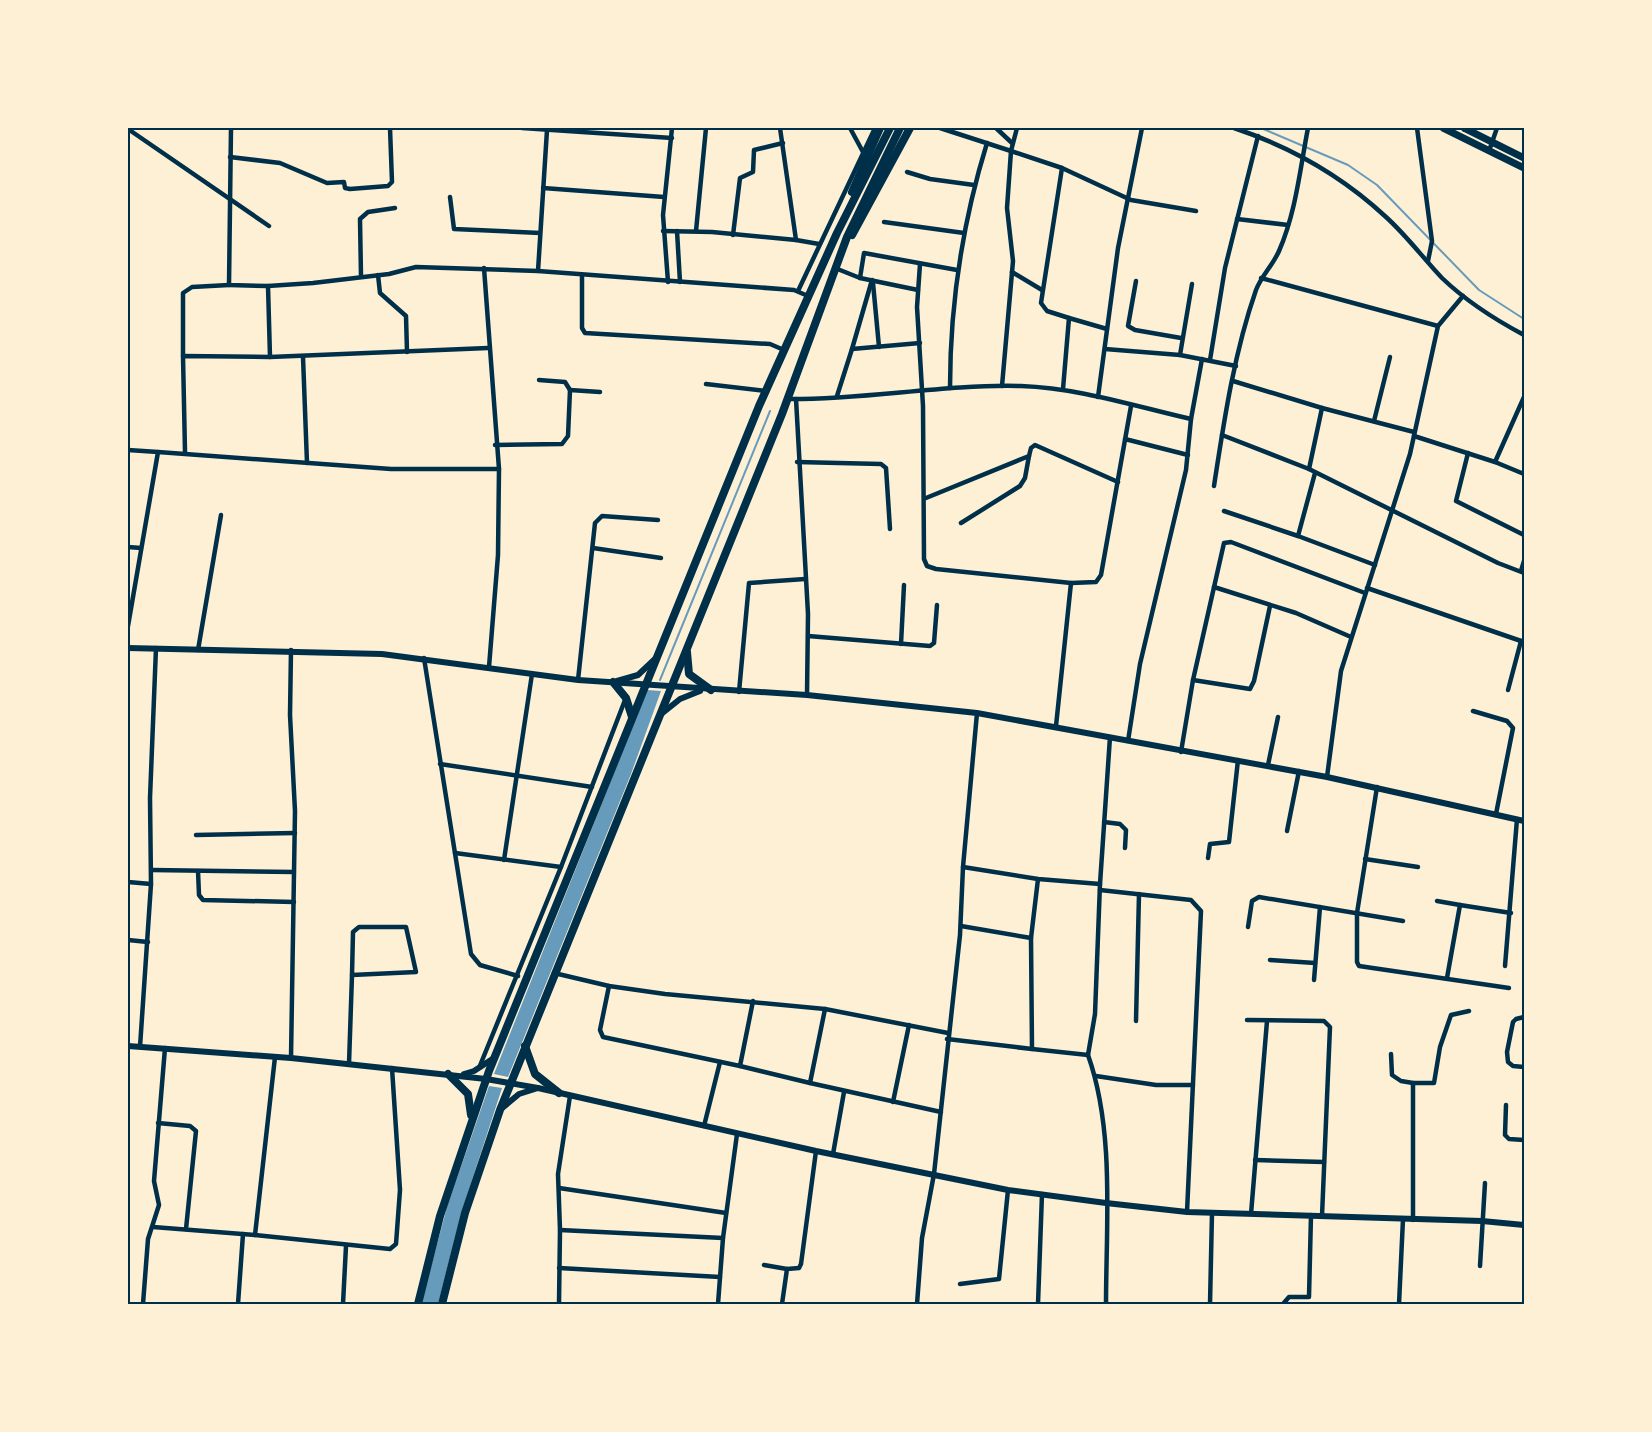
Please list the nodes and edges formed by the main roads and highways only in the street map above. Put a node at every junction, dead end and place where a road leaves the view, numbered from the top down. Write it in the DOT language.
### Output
graph roads {
  1 [pos="880,128"];
  2 [pos="890,128"];
  3 [pos="900,128"];
  4 [pos="910,128"];
  5 [pos="1464,128"];
  6 [pos="1448,129"];
  7 [pos="1524,158"];
  8 [pos="1524,168"];
  9 [pos="830,249"];
  10 [pos="835,268"];
  11 [pos="128,648"];
  12 [pos="687,652"];
  13 [pos="660,653"];
  14 [pos="613,682"];
  15 [pos="645,685"];
  16 [pos="670,687"];
  17 [pos="706,690"];
  18 [pos="660,715"];
  19 [pos="632,718"];
  20 [pos="1521,820"];
  21 [pos="128,1046"];
  22 [pos="525,1046"];
  23 [pos="495,1057"];
  24 [pos="448,1074"];
  25 [pos="458,1075"];
  26 [pos="488,1079"];
  27 [pos="509,1084"];
  28 [pos="538,1088"];
  29 [pos="559,1093"];
  30 [pos="500,1110"];
  31 [pos="471,1122"];
  32 [pos="1524,1225"];
  33 [pos="418,1305"];
  34 [pos="442,1305"];
  1 -- 9 [label="highway"];
  2 -- 9 [label="highway"];
  3 -- 10 [label="highway"];
  4 -- 10 [label="highway"];
  5 -- 7 [label="main road"];
  6 -- 8 [label="main road"];
  9 -- 13 [label="highway"];
  10 -- 12 [label="highway"];
  11 -- 14 [label="main road"];
  12 -- 16 [label="highway"];
  12 -- 17 [label="highway"];
  13 -- 14 [label="main road"];
  13 -- 15 [label="highway"];
  14 -- 15 [label="main road"];
  14 -- 19 [label="highway"];
  15 -- 16 [label="main road"];
  15 -- 19 [label="highway"];
  16 -- 17 [label="main road"];
  16 -- 18 [label="highway"];
  17 -- 18 [label="main road"];
  17 -- 20 [label="main road"];
  18 -- 22 [label="highway"];
  19 -- 23 [label="highway"];
  21 -- 24 [label="main road"];
  22 -- 27 [label="highway"];
  22 -- 29 [label="highway"];
  23 -- 25 [label="main road"];
  23 -- 26 [label="highway"];
  24 -- 25 [label="main road"];
  24 -- 31 [label="highway"];
  25 -- 26 [label="main road"];
  26 -- 27 [label="main road"];
  26 -- 31 [label="highway"];
  27 -- 28 [label="main road"];
  27 -- 30 [label="highway"];
  28 -- 29 [label="main road"];
  28 -- 30 [label="main road"];
  29 -- 32 [label="main road"];
  30 -- 34 [label="highway"];
  31 -- 33 [label="highway"];
}
